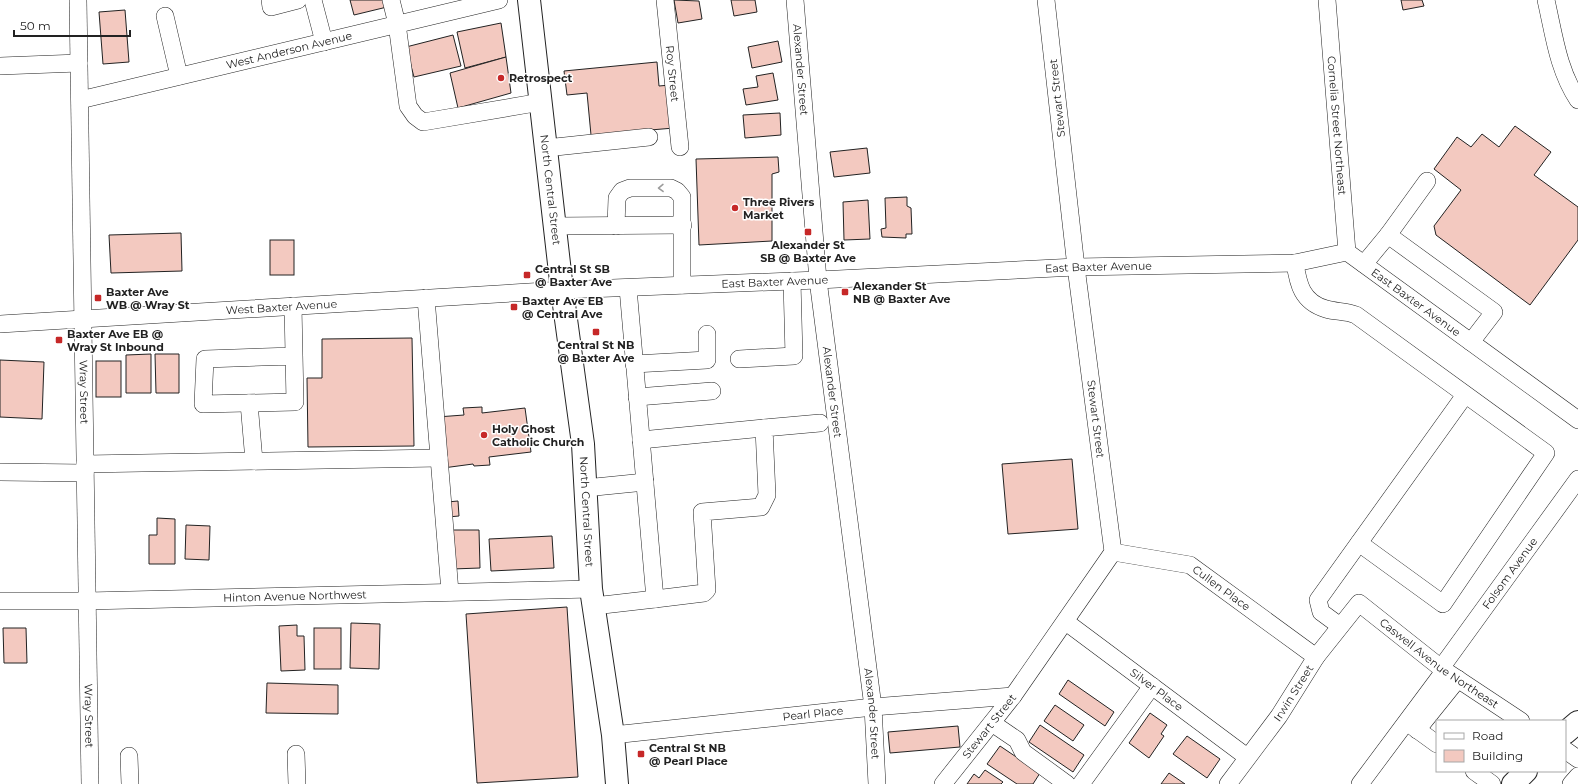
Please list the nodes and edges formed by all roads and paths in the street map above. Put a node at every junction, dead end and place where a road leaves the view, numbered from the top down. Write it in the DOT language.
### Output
graph roads {
  1 [pos="78,0"];
  2 [pos="270,0"];
  3 [pos="298,0"];
  4 [pos="313,0"];
  5 [pos="391,0"];
  6 [pos="499,0"];
  7 [pos="529,0"];
  8 [pos="665,0"];
  9 [pos="795,0"];
  10 [pos="1046,0"];
  11 [pos="1326,0"];
  12 [pos="1546,0"];
  13 [pos="165,16"];
  14 [pos="397,24"];
  15 [pos="324,42"];
  16 [pos="79,63"];
  17 [pos="0,66"];
  18 [pos="179,76"];
  19 [pos="80,100"];
  20 [pos="1578,100"];
  21 [pos="541,102"];
  22 [pos="649,137"];
  23 [pos="680,147"];
  24 [pos="546,148"];
  25 [pos="1427,181"];
  26 [pos="683,225"];
  27 [pos="555,226"];
  28 [pos="616,226"];
  29 [pos="1388,235"];
  30 [pos="1347,252"];
  31 [pos="1295,263"];
  32 [pos="1364,264"];
  33 [pos="1076,266"];
  34 [pos="818,280"];
  35 [pos="792,281"];
  36 [pos="682,286"];
  37 [pos="628,288"];
  38 [pos="562,290"];
  39 [pos="426,298"];
  40 [pos="293,306"];
  41 [pos="83,318"];
  42 [pos="0,324"];
  43 [pos="707,334"];
  44 [pos="1471,342"];
  45 [pos="294,356"];
  46 [pos="739,359"];
  47 [pos="634,364"];
  48 [pos="712,391"];
  49 [pos="1465,395"];
  50 [pos="637,397"];
  51 [pos="249,403"];
  52 [pos="1578,420"];
  53 [pos="820,422"];
  54 [pos="764,428"];
  55 [pos="641,440"];
  56 [pos="439,458"];
  57 [pos="254,461"];
  58 [pos="85,468"];
  59 [pos="0,472"];
  60 [pos="1578,479"];
  61 [pos="645,482"];
  62 [pos="585,488"];
  63 [pos="1359,543"];
  64 [pos="1113,552"];
  65 [pos="450,592"];
  66 [pos="592,598"];
  67 [pos="655,599"];
  68 [pos="0,601"];
  69 [pos="87,601"];
  70 [pos="1359,603"];
  71 [pos="1066,622"];
  72 [pos="1340,626"];
  73 [pos="1316,657"];
  74 [pos="1448,672"];
  75 [pos="1152,686"];
  76 [pos="1013,696"];
  77 [pos="873,707"];
  78 [pos="1520,720"];
  79 [pos="1578,722"];
  80 [pos="992,723"];
  81 [pos="1412,726"];
  82 [pos="1566,732"];
  83 [pos="613,735"];
  84 [pos="1436,743"];
  85 [pos="1566,751"];
  86 [pos="296,754"];
  87 [pos="130,756"];
  88 [pos="1247,757"];
  89 [pos="1578,759"];
  90 [pos="1475,772"];
  91 [pos="1525,772"];
  92 [pos="1578,776"];
  93 [pos="90,784"];
  94 [pos="130,784"];
  95 [pos="298,784"];
  96 [pos="617,784"];
  97 [pos="877,784"];
  98 [pos="943,784"];
  99 [pos="1067,784"];
  100 [pos="1081,784"];
  101 [pos="1228,784"];
  102 [pos="1360,784"];
  103 [pos="1492,784"];
  104 [pos="1514,784"];
  105 [pos="1571,784"];
  1 -- 16 [label="street, Wray Street"];
  2 -- 3 [label="street"];
  4 -- 15 [label="street"];
  5 -- 14 [label="street"];
  6 -- 14 [label="street, West Anderson Avenue"];
  7 -- 21 [label="main road, North Central Street"];
  8 -- 23 [label="street, Roy Street"];
  9 -- 34 [label="street, Alexander Street"];
  10 -- 33 [label="street, Stewart Street"];
  11 -- 30 [label="street, Cornelia Street Northeast"];
  12 -- 20 [label="street"];
  13 -- 18 [label="street"];
  14 -- 15 [label="street, West Anderson Avenue"];
  14 -- 21 [label="street"];
  15 -- 18 [label="street, West Anderson Avenue"];
  16 -- 17 [label="street"];
  16 -- 19 [label="street, Wray Street"];
  18 -- 19 [label="street, West Anderson Avenue"];
  19 -- 41 [label="street, Wray Street"];
  21 -- 24 [label="main road, North Central Street"];
  22 -- 24 [label="street"];
  24 -- 27 [label="main road, North Central Street"];
  25 -- 29 [label="street"];
  26 -- 28 [label="street"];
  26 -- 28 [label="street, one-way"];
  26 -- 36 [label="street"];
  27 -- 28 [label="street"];
  27 -- 38 [label="main road, North Central Street"];
  29 -- 32 [label="street"];
  29 -- 44 [label="street"];
  30 -- 31 [label="street, East Baxter Avenue"];
  30 -- 32 [label="street, East Baxter Avenue"];
  31 -- 33 [label="street, East Baxter Avenue"];
  31 -- 49 [label="street"];
  32 -- 44 [label="street, East Baxter Avenue"];
  33 -- 34 [label="street, East Baxter Avenue"];
  33 -- 64 [label="street, Stewart Street"];
  34 -- 35 [label="street, East Baxter Avenue"];
  34 -- 77 [label="street, Alexander Street"];
  35 -- 36 [label="street, East Baxter Avenue"];
  35 -- 46 [label="street"];
  36 -- 37 [label="street, East Baxter Avenue"];
  37 -- 38 [label="street, East Baxter Avenue"];
  37 -- 47 [label="street"];
  38 -- 39 [label="street, West Baxter Avenue"];
  38 -- 62 [label="main road, North Central Street"];
  39 -- 40 [label="street, West Baxter Avenue"];
  39 -- 56 [label="street"];
  40 -- 41 [label="street, West Baxter Avenue"];
  40 -- 45 [label="street"];
  41 -- 42 [label="street, West Baxter Avenue"];
  41 -- 58 [label="street, Wray Street"];
  43 -- 47 [label="street"];
  44 -- 52 [label="street, East Baxter Avenue"];
  45 -- 51 [label="street"];
  45 -- 51 [label="street"];
  47 -- 50 [label="street"];
  48 -- 50 [label="street"];
  49 -- 63 [label="street"];
  49 -- 63 [label="street"];
  50 -- 55 [label="street"];
  51 -- 57 [label="street"];
  53 -- 54 [label="street"];
  54 -- 55 [label="street"];
  54 -- 67 [label="street, Hinton Avenue Northwest"];
  55 -- 61 [label="street"];
  56 -- 57 [label="street"];
  56 -- 65 [label="street"];
  57 -- 58 [label="street"];
  58 -- 59 [label="street"];
  58 -- 69 [label="street, Wray Street"];
  60 -- 74 [label="street, Folsom Avenue"];
  61 -- 62 [label="street"];
  61 -- 67 [label="street"];
  62 -- 66 [label="main road, North Central Street"];
  63 -- 72 [label="street"];
  64 -- 71 [label="street, Stewart Street"];
  64 -- 73 [label="street, Cullen Place"];
  65 -- 66 [label="street, Hinton Avenue Northwest"];
  65 -- 69 [label="street, Hinton Avenue Northwest"];
  66 -- 67 [label="street, Hinton Avenue Northwest"];
  66 -- 83 [label="main road, North Central Street"];
  68 -- 69 [label="street, Hinton Avenue Northwest"];
  69 -- 93 [label="street, Wray Street"];
  70 -- 72 [label="street, Irwin Street"];
  70 -- 74 [label="street, Caswell Avenue Northeast"];
  71 -- 75 [label="street, Silver Place"];
  71 -- 76 [label="street, Stewart Street"];
  72 -- 73 [label="street, Irwin Street"];
  73 -- 88 [label="street, Irwin Street"];
  74 -- 78 [label="street, Caswell Avenue Northeast"];
  74 -- 81 [label="street, Folsom Avenue"];
  75 -- 88 [label="street, Silver Place"];
  75 -- 100 [label="street"];
  76 -- 77 [label="street, Pearl Place"];
  76 -- 80 [label="street, Stewart Street"];
  77 -- 83 [label="street, Pearl Place"];
  77 -- 97 [label="street, Alexander Street"];
  79 -- 82 [label="main road"];
  80 -- 98 [label="street, Stewart Street"];
  80 -- 99 [label="street"];
  81 -- 84 [label="street"];
  81 -- 102 [label="street, Folsom Avenue"];
  83 -- 96 [label="main road, North Central Street"];
  85 -- 89 [label="street"];
  86 -- 95 [label="street"];
  87 -- 94 [label="street"];
  88 -- 101 [label="street, Irwin Street"];
  90 -- 103 [label="street"];
  91 -- 104 [label="main road"];
  92 -- 105 [label="street"];
}
